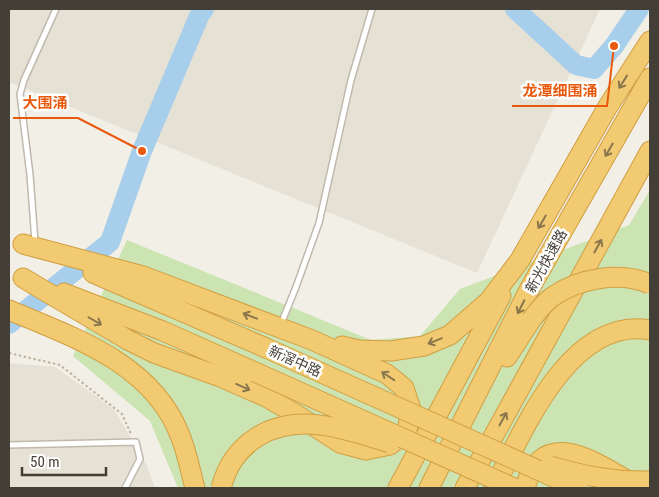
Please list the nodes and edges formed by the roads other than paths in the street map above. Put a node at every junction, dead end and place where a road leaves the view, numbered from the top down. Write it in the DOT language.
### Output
graph roads {
  1 [pos="56,9"];
  2 [pos="372,9"];
  3 [pos="650,41"];
  4 [pos="650,78"];
  5 [pos="650,151"];
  6 [pos="22,244"];
  7 [pos="520,260"];
  8 [pos="16,276"];
  9 [pos="650,284"];
  10 [pos="9,310"];
  11 [pos="279,327"];
  12 [pos="650,330"];
  13 [pos="312,340"];
  14 [pos="9,445"];
  15 [pos="480,454"];
  16 [pos="454,456"];
  17 [pos="650,481"];
  18 [pos="125,488"];
  19 [pos="195,488"];
  20 [pos="220,488"];
  21 [pos="398,488"];
  22 [pos="430,488"];
  23 [pos="464,488"];
  24 [pos="494,488"];
  25 [pos="514,488"];
  26 [pos="525,488"];
  27 [pos="578,488"];
  28 [pos="639,488"];
  1 -- 6 [label="lane"];
  2 -- 11 [label="lane"];
  3 -- 7 [label="highway, one-way"];
  4 -- 16 [label="highway, 新光快速路, one-way"];
  15 -- 5 [label="highway, one-way"];
  11 -- 6 [label="highway, one-way"];
  6 -- 15 [label="highway, 新滘中路, bridge"];
  7 -- 13 [label="highway, one-way"];
  7 -- 21 [label="highway"];
  8 -- 13 [label="highway, one-way"];
  8 -- 16 [label="highway, 新滘中路, bridge"];
  9 -- 16 [label="highway, bridge"];
  10 -- 19 [label="highway"];
  11 -- 13 [label="highway"];
  12 -- 24 [label="highway"];
  14 -- 18 [label="lane"];
  15 -- 17 [label="highway, bridge"];
  15 -- 23 [label="highway"];
  15 -- 27 [label="highway, 新滘中路, bridge"];
  16 -- 20 [label="highway, bridge"];
  16 -- 22 [label="highway"];
  16 -- 25 [label="highway, 新滘中路, bridge"];
  26 -- 28 [label="highway"];
}
